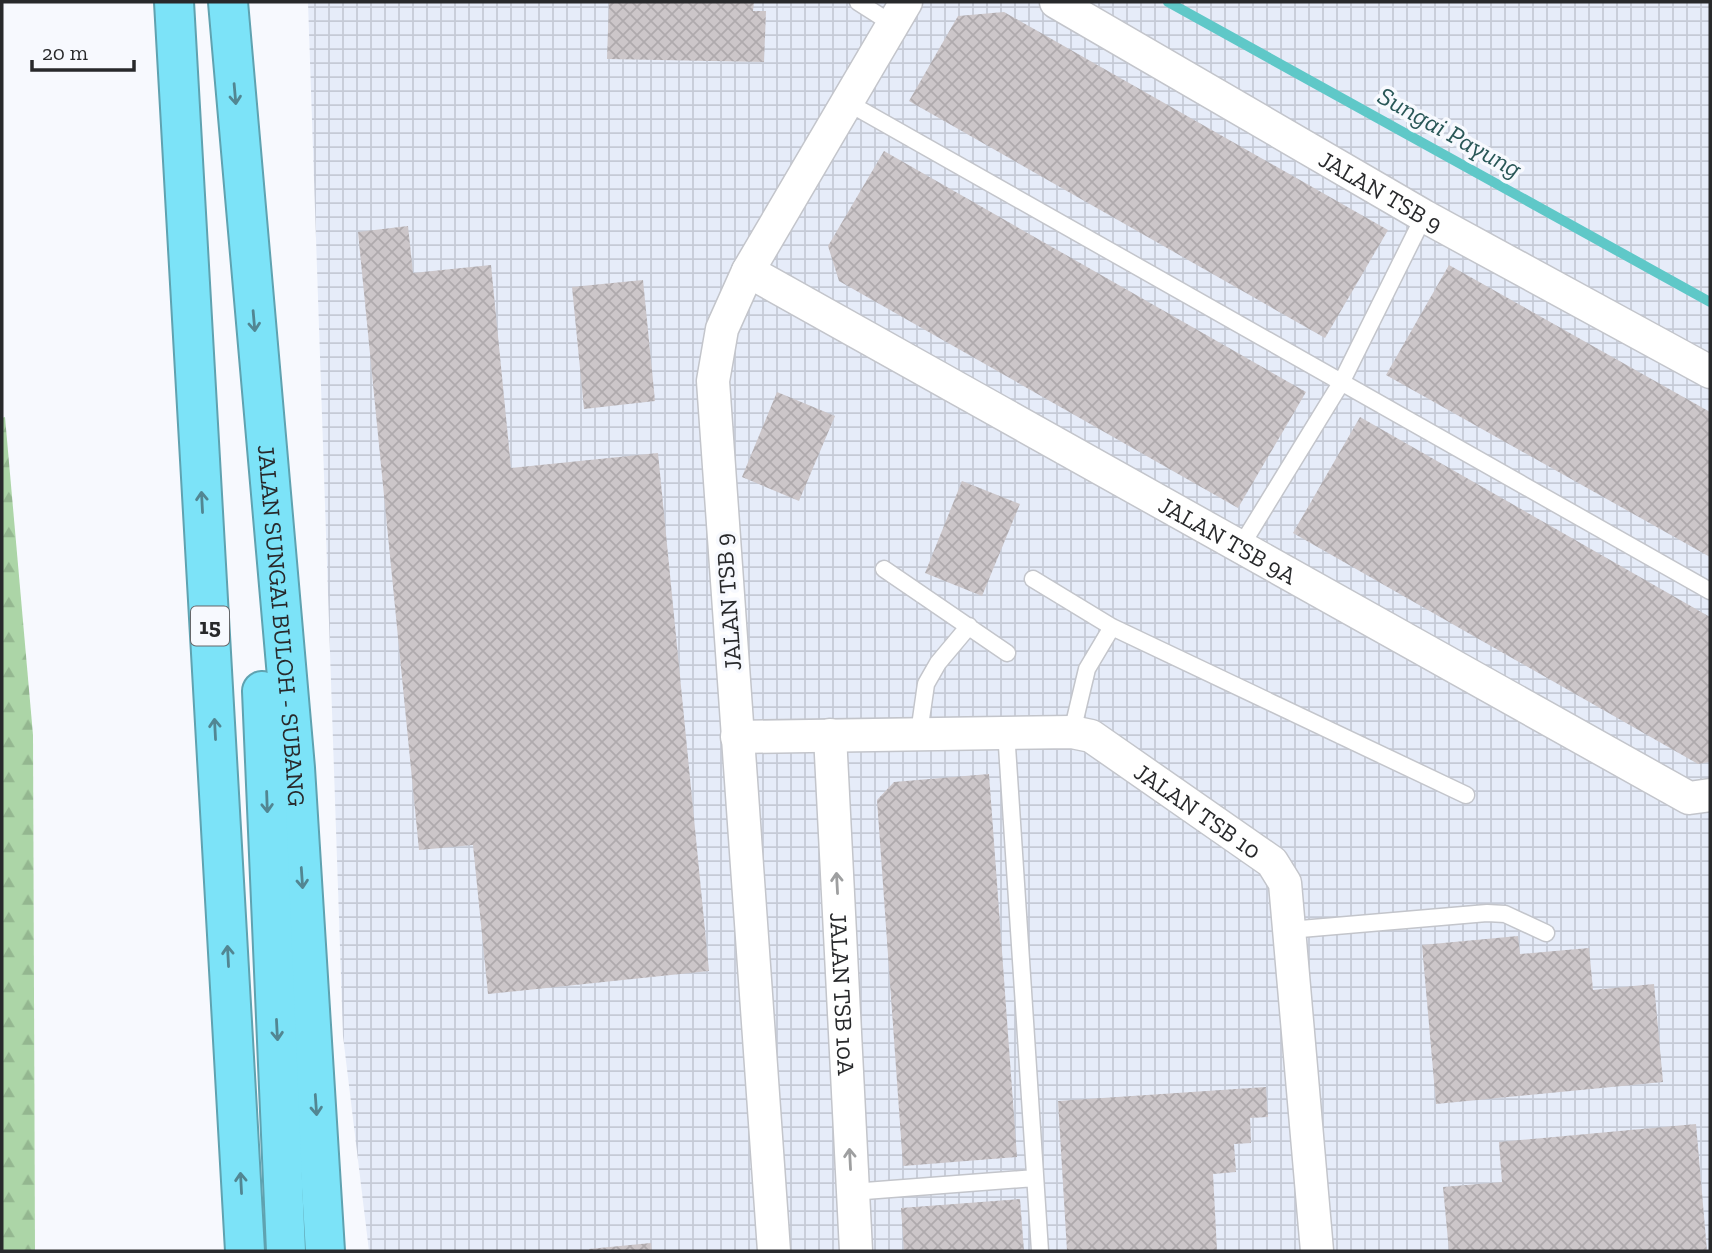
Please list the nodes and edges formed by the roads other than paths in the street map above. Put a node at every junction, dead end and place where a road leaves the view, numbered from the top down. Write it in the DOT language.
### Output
graph roads {
  1 [pos="174,2"];
  2 [pos="228,2"];
  3 [pos="858,2"];
  4 [pos="1056,2"];
  5 [pos="898,12"];
  6 [pos="845,101"];
  7 [pos="1424,216"];
  8 [pos="748,271"];
  9 [pos="1710,372"];
  10 [pos="1341,383"];
  11 [pos="267,468"];
  12 [pos="1241,546"];
  13 [pos="884,569"];
  14 [pos="1033,579"];
  15 [pos="1710,591"];
  16 [pos="969,626"];
  17 [pos="1112,627"];
  18 [pos="1007,653"];
  19 [pos="1006,731"];
  20 [pos="1072,732"];
  21 [pos="919,733"];
  22 [pos="830,735"];
  23 [pos="737,737"];
  24 [pos="1466,795"];
  25 [pos="1710,795"];
  26 [pos="1289,930"];
  27 [pos="1546,933"];
  28 [pos="1035,1178"];
  29 [pos="852,1192"];
  30 [pos="245,1251"];
  31 [pos="286,1251"];
  32 [pos="325,1251"];
  33 [pos="774,1251"];
  34 [pos="856,1251"];
  35 [pos="1040,1251"];
  36 [pos="1317,1251"];
  30 -- 1 [label="highway, 15, one-way"];
  2 -- 11 [label="highway, JALAN SUNGAI BULOH - SUBANG, one-way"];
  3 -- 5 [label="lane"];
  4 -- 7 [label="street, JALAN TSB 9"];
  5 -- 6 [label="street, JALAN TSB 9"];
  6 -- 8 [label="street, JALAN TSB 9"];
  6 -- 10 [label="lane"];
  7 -- 9 [label="street, JALAN TSB 9"];
  7 -- 10 [label="lane"];
  8 -- 12 [label="street, JALAN TSB 9A"];
  8 -- 23 [label="street, JALAN TSB 9"];
  10 -- 12 [label="lane"];
  10 -- 15 [label="lane"];
  11 -- 31 [label="highway, one-way"];
  11 -- 32 [label="highway, JALAN SUNGAI BULOH - SUBANG, one-way"];
  12 -- 25 [label="street, JALAN TSB 9A"];
  13 -- 16 [label="lane"];
  14 -- 17 [label="lane"];
  16 -- 18 [label="lane"];
  16 -- 21 [label="lane"];
  17 -- 20 [label="lane"];
  17 -- 24 [label="lane"];
  19 -- 20 [label="street, JALAN TSB 10"];
  19 -- 21 [label="street, JALAN TSB 10"];
  19 -- 28 [label="lane"];
  20 -- 26 [label="street, JALAN TSB 10"];
  21 -- 22 [label="street, JALAN TSB 10"];
  22 -- 23 [label="street, JALAN TSB 10"];
  29 -- 22 [label="street, JALAN TSB 10A, one-way"];
  23 -- 33 [label="street, JALAN TSB 9"];
  26 -- 27 [label="lane"];
  26 -- 36 [label="street, JALAN TSB 10"];
  28 -- 29 [label="lane"];
  28 -- 35 [label="lane"];
  29 -- 34 [label="street, JALAN TSB 10A"];
}
